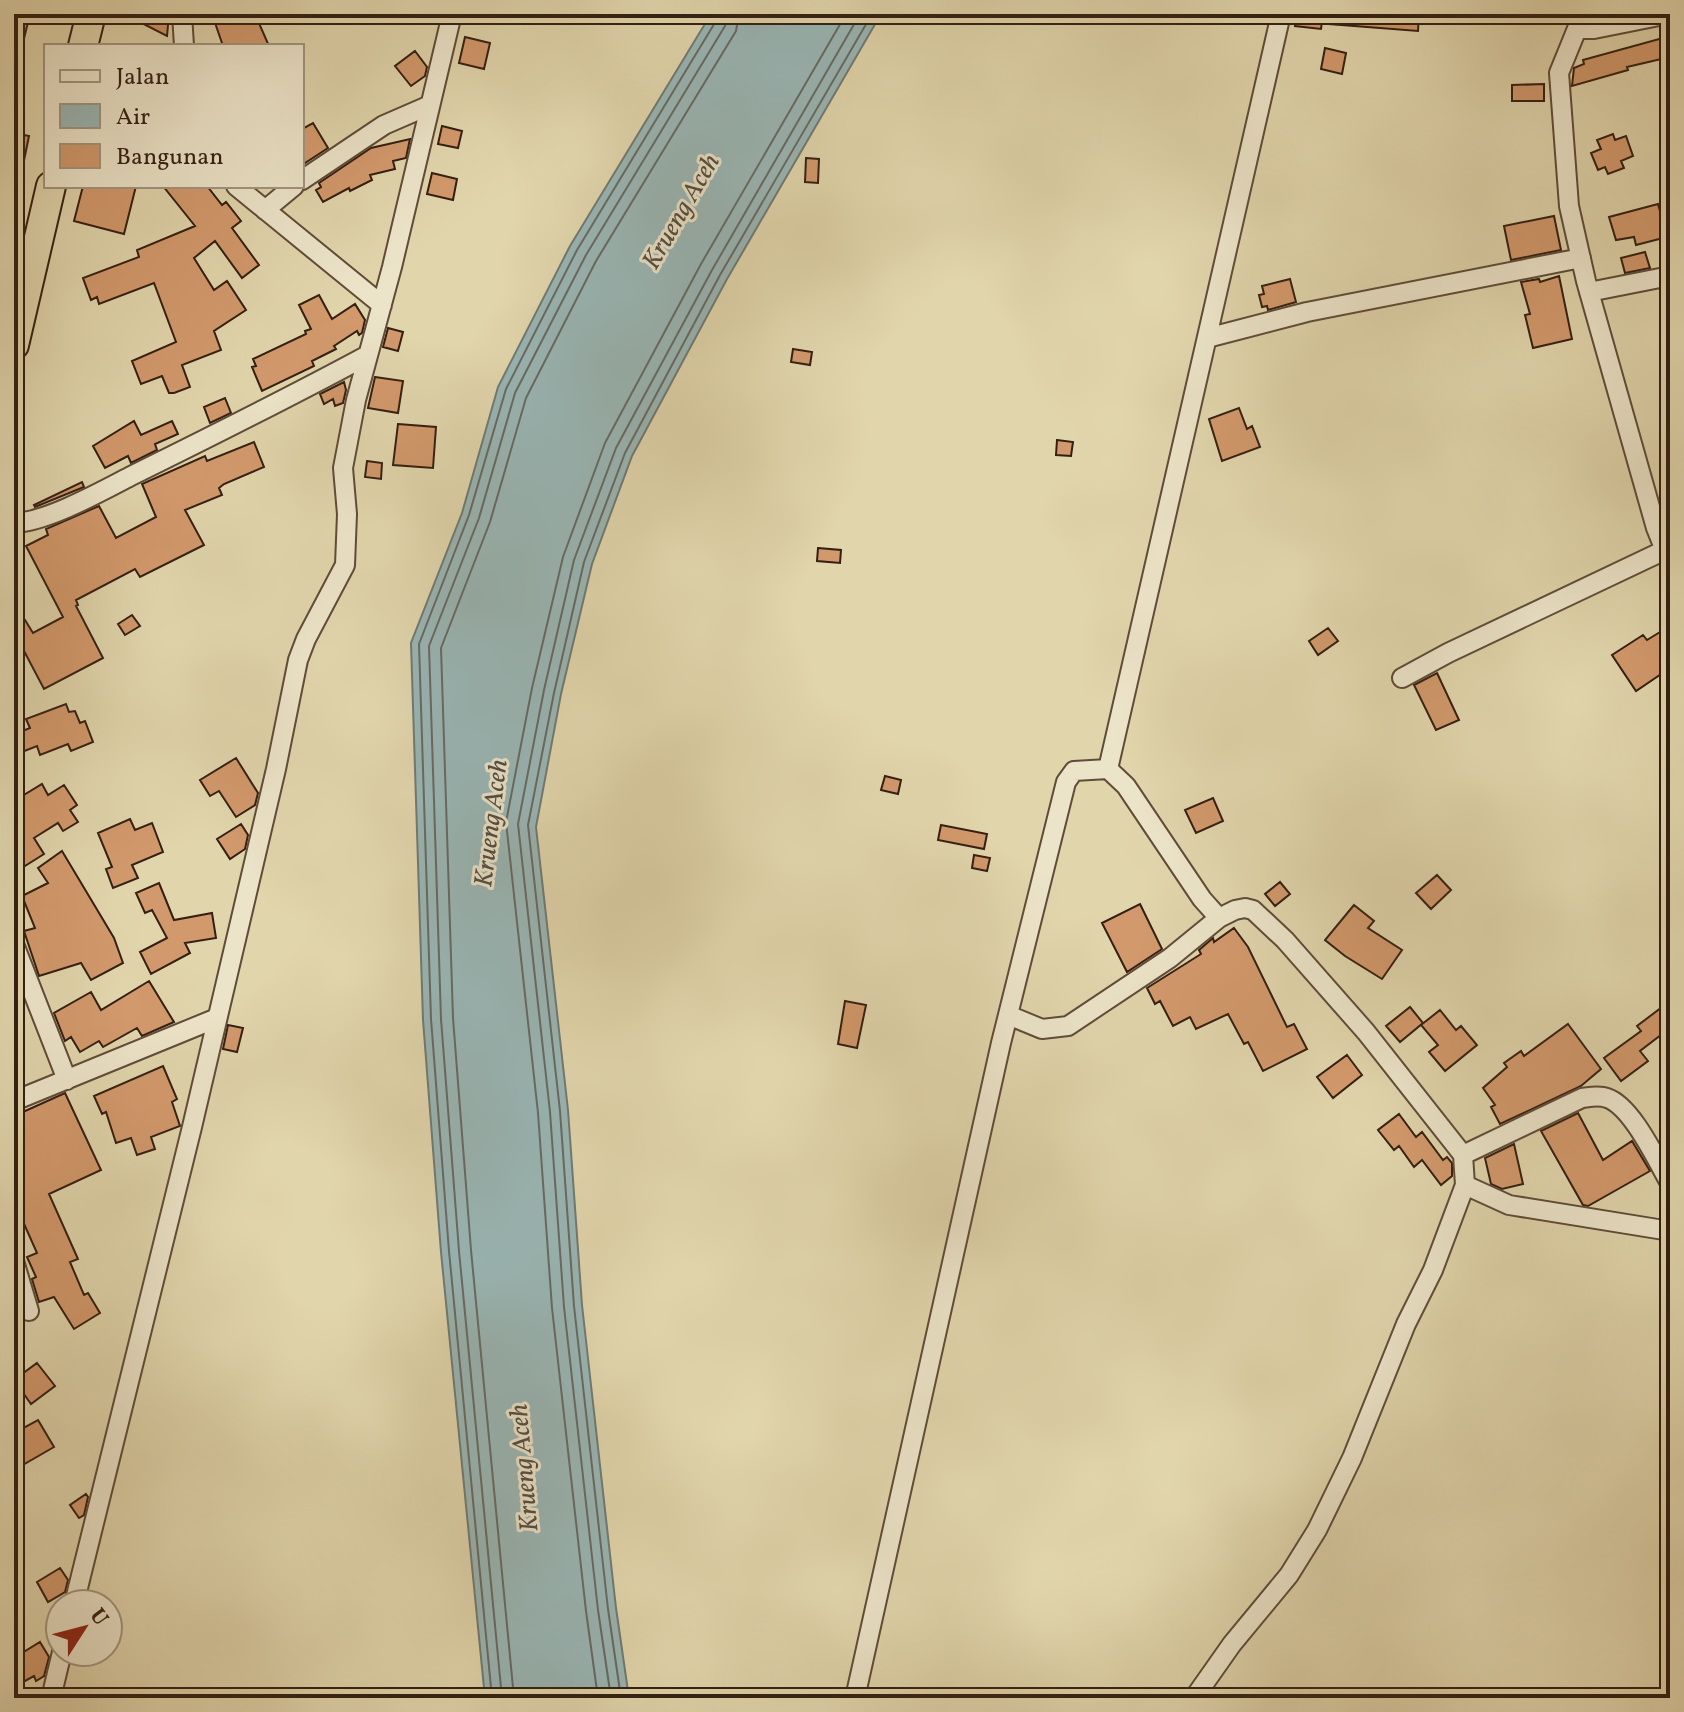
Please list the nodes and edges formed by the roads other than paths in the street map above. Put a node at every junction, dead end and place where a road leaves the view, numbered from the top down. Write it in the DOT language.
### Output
graph roads {
  1 [pos="91,14"];
  2 [pos="182,14"];
  3 [pos="452,14"];
  4 [pos="1281,14"];
  5 [pos="1669,14"];
  6 [pos="1581,21"];
  7 [pos="84,44"];
  8 [pos="184,44"];
  9 [pos="430,105"];
  10 [pos="304,179"];
  11 [pos="51,188"];
  12 [pos="238,188"];
  13 [pos="292,188"];
  14 [pos="265,210"];
  15 [pos="1581,258"];
  16 [pos="1670,276"];
  17 [pos="1589,292"];
  18 [pos="382,305"];
  19 [pos="1207,338"];
  20 [pos="14,345"];
  21 [pos="368,355"];
  22 [pos="14,523"];
  23 [pos="1663,525"];
  24 [pos="1667,556"];
  25 [pos="1402,678"];
  26 [pos="1108,769"];
  27 [pos="1219,918"];
  28 [pos="14,944"];
  29 [pos="1008,1015"];
  30 [pos="217,1018"];
  31 [pos="67,1080"];
  32 [pos="14,1101"];
  33 [pos="1463,1155"];
  34 [pos="1670,1183"];
  35 [pos="1465,1185"];
  36 [pos="1670,1231"];
  37 [pos="14,1261"];
  38 [pos="29,1311"];
  39 [pos="78,1588"];
  40 [pos="58,1668"];
  41 [pos="51,1698"];
  42 [pos="855,1698"];
  43 [pos="1194,1698"];
  1 -- 7 [label="highway"];
  2 -- 8 [label="street"];
  3 -- 9 [label="street"];
  4 -- 19 [label="street"];
  5 -- 6 [label="street"];
  6 -- 15 [label="street"];
  9 -- 10 [label="street"];
  9 -- 18 [label="street"];
  11 -- 20 [label="highway"];
  12 -- 14 [label="street"];
  13 -- 14 [label="street"];
  14 -- 18 [label="street"];
  15 -- 17 [label="street"];
  15 -- 19 [label="street"];
  16 -- 17 [label="street"];
  17 -- 23 [label="street"];
  18 -- 21 [label="street"];
  19 -- 26 [label="street"];
  21 -- 22 [label="street"];
  21 -- 30 [label="street"];
  23 -- 24 [label="street"];
  24 -- 25 [label="street"];
  26 -- 27 [label="street"];
  26 -- 29 [label="street"];
  27 -- 29 [label="street"];
  27 -- 33 [label="street"];
  28 -- 31 [label="street"];
  29 -- 42 [label="street"];
  30 -- 31 [label="street"];
  30 -- 39 [label="street"];
  31 -- 32 [label="street"];
  33 -- 34 [label="street"];
  33 -- 35 [label="street"];
  35 -- 36 [label="street"];
  35 -- 43 [label="street"];
  37 -- 38 [label="street"];
  40 -- 41 [label="street"];
}
